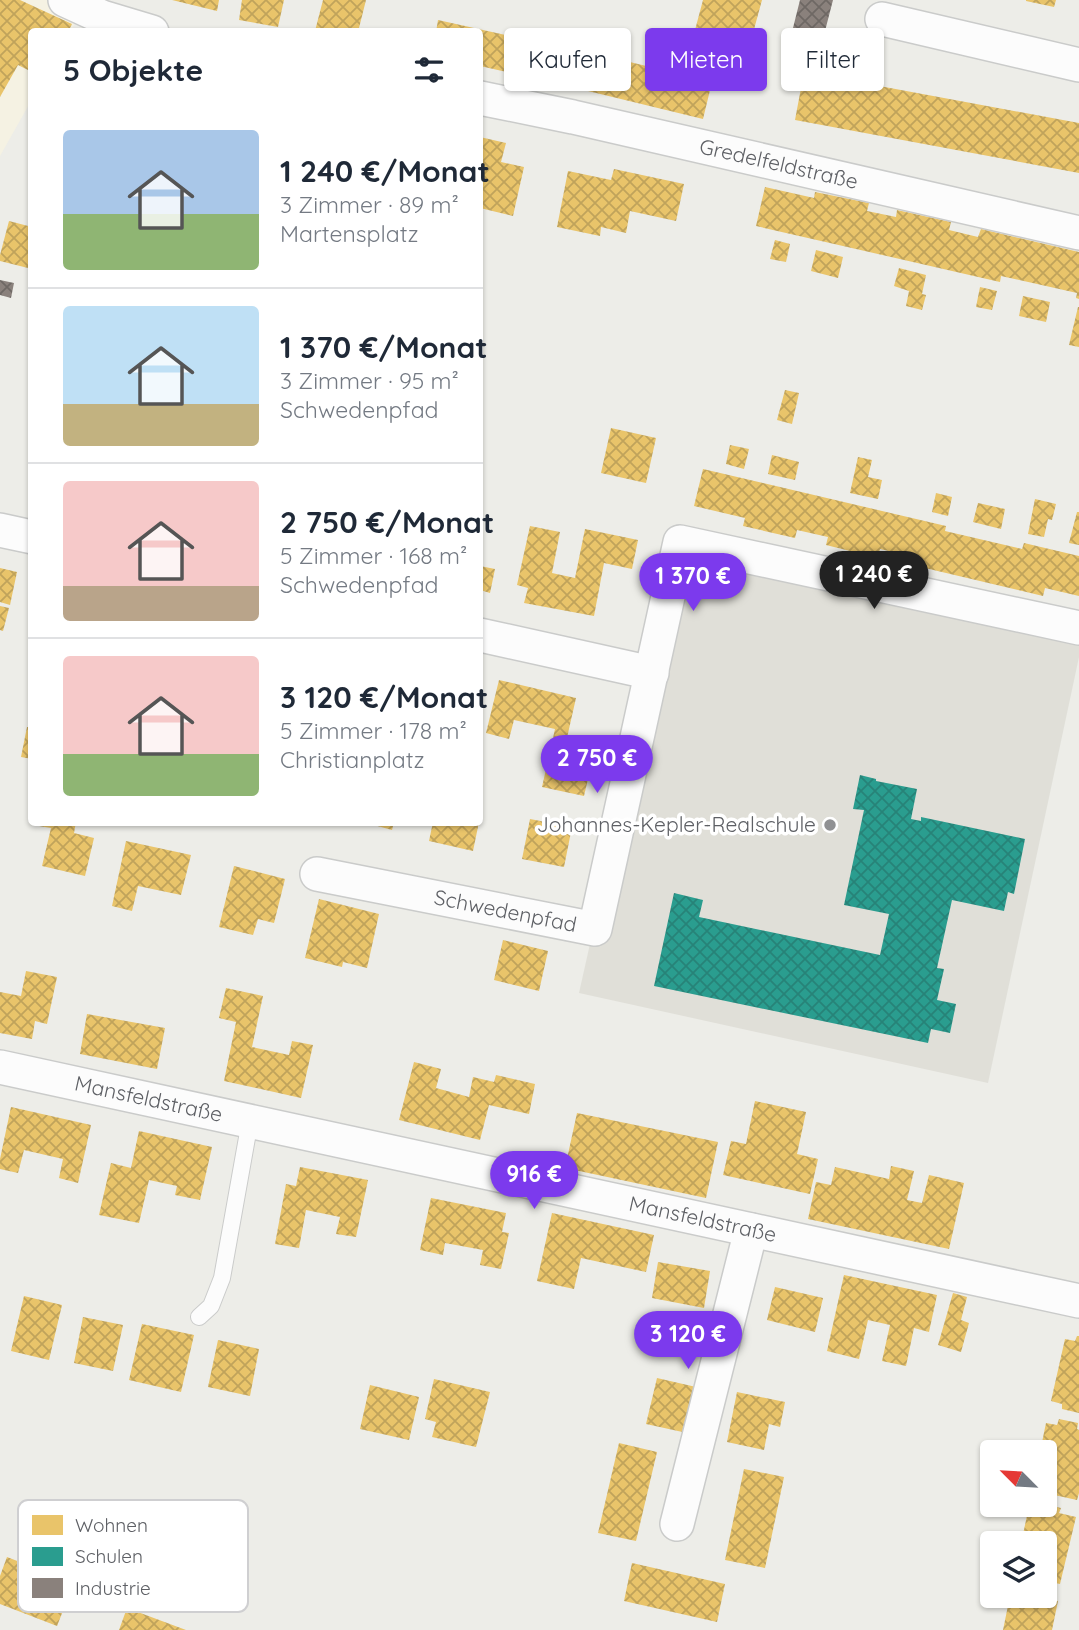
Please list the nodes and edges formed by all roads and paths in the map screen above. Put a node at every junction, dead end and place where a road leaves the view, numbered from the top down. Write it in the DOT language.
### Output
graph roads {
  1 [pos="65,0"];
  2 [pos="882,19"];
  3 [pos="135,28"];
  4 [pos="1079,65"];
  5 [pos="483,99"];
  6 [pos="1079,233"];
  7 [pos="0,530"];
  8 [pos="28,536"];
  9 [pos="1079,628"];
  10 [pos="483,636"];
  11 [pos="652,673"];
  12 [pos="317,874"];
  13 [pos="0,1067"];
  14 [pos="250,1121"];
  15 [pos="751,1230"];
  16 [pos="1079,1301"];
  17 [pos="199,1317"];
  18 [pos="677,1524"];
  1 -- 3 [label="street"];
  2 -- 4 [label="street"];
  5 -- 6 [label="street, Gredelfeldstraße"];
  7 -- 8 [label="street"];
  9 -- 11 [label="street, Schwedenpfad"];
  10 -- 11 [label="street"];
  11 -- 12 [label="street, Schwedenpfad"];
  13 -- 14 [label="street, Mansfeldstraße"];
  14 -- 15 [label="street, Mansfeldstraße"];
  14 -- 17 [label="lane"];
  15 -- 16 [label="street, Mansfeldstraße"];
  15 -- 18 [label="street"];
}
